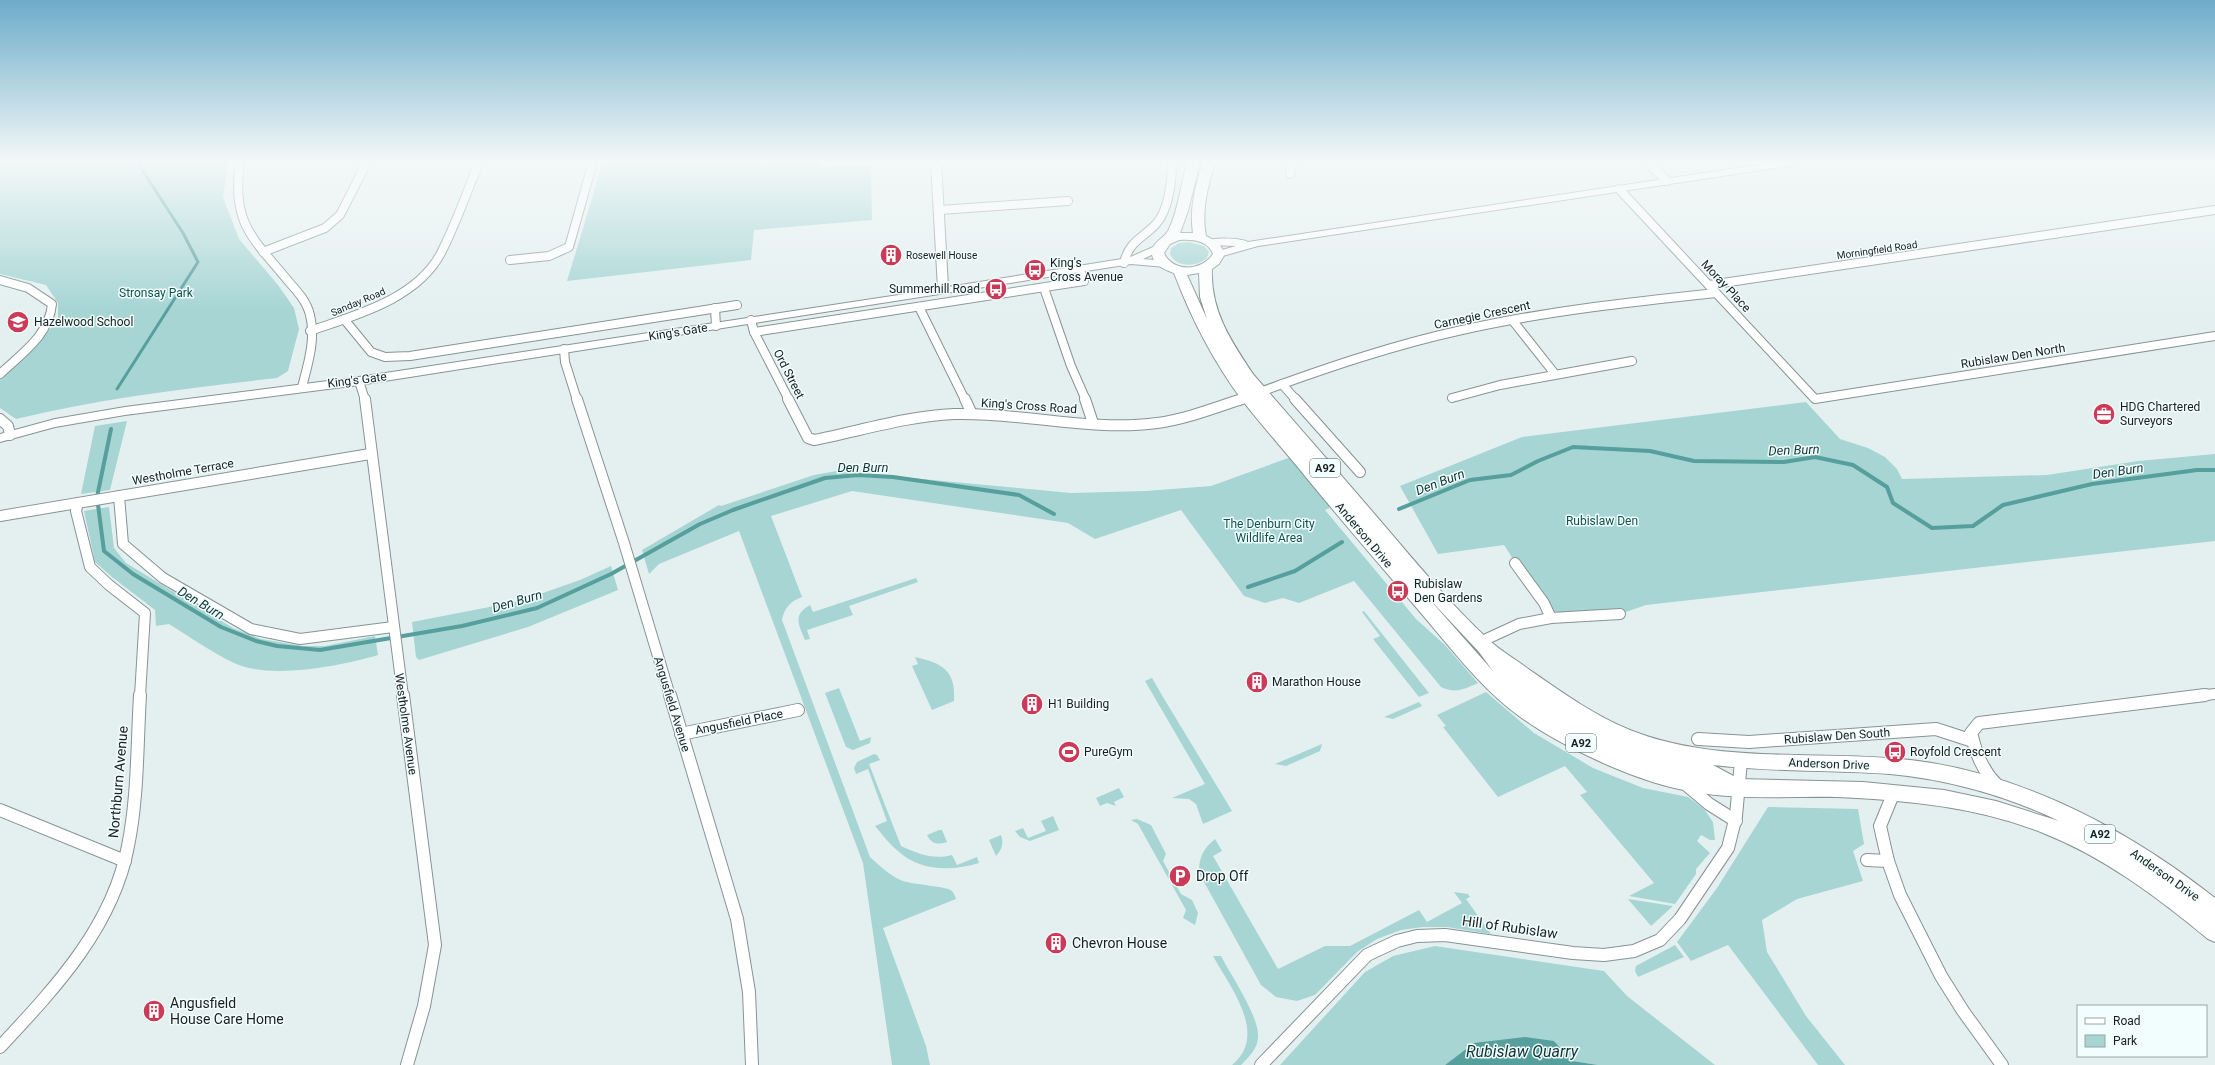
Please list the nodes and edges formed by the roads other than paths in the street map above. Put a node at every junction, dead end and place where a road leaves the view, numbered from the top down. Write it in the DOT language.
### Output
graph roads {
  1 [pos="239,212"];
  2 [pos="342,212"];
  3 [pos="458,212"];
  4 [pos="579,212"];
  5 [pos="940,212"];
  6 [pos="1164,212"];
  7 [pos="1181,212"];
  8 [pos="1197,212"];
  9 [pos="1467,212"];
  10 [pos="1640,212"];
  11 [pos="2204,212"];
  12 [pos="1170,239"];
  13 [pos="1206,240"];
  14 [pos="1257,243"];
  15 [pos="1160,247"];
  16 [pos="263,252"];
  17 [pos="1219,254"];
  18 [pos="510,260"];
  19 [pos="1128,262"];
  20 [pos="1166,264"];
  21 [pos="1206,268"];
  22 [pos="1080,270"];
  23 [pos="1179,270"];
  24 [pos="0,280"];
  25 [pos="1709,285"];
  26 [pos="1044,288"];
  27 [pos="943,290"];
  28 [pos="1716,293"];
  29 [pos="737,305"];
  30 [pos="919,306"];
  31 [pos="715,308"];
  32 [pos="344,319"];
  33 [pos="751,320"];
  34 [pos="1513,321"];
  35 [pos="716,326"];
  36 [pos="310,332"];
  37 [pos="754,332"];
  38 [pos="2215,336"];
  39 [pos="564,349"];
  40 [pos="1632,361"];
  41 [pos="0,374"];
  42 [pos="1556,374"];
  43 [pos="359,381"];
  44 [pos="1282,384"];
  45 [pos="302,387"];
  46 [pos="1254,394"];
  47 [pos="1452,398"];
  48 [pos="1815,399"];
  49 [pos="972,414"];
  50 [pos="0,419"];
  51 [pos="1093,423"];
  52 [pos="5,436"];
  53 [pos="808,438"];
  54 [pos="370,454"];
  55 [pos="1360,472"];
  56 [pos="115,497"];
  57 [pos="80,503"];
  58 [pos="0,516"];
  59 [pos="1515,563"];
  60 [pos="1620,614"];
  61 [pos="1551,618"];
  62 [pos="393,627"];
  63 [pos="1482,644"];
  64 [pos="2215,694"];
  65 [pos="798,710"];
  66 [pos="681,734"];
  67 [pos="1698,739"];
  68 [pos="1973,741"];
  69 [pos="1741,761"];
  70 [pos="1682,782"];
  71 [pos="1739,788"];
  72 [pos="2002,790"];
  73 [pos="1894,792"];
  74 [pos="0,810"];
  75 [pos="1736,821"];
  76 [pos="1867,860"];
  77 [pos="125,861"];
  78 [pos="1888,861"];
  79 [pos="2215,911"];
  80 [pos="2215,932"];
  81 [pos="0,1047"];
  82 [pos="407,1065"];
  83 [pos="752,1065"];
  84 [pos="1260,1065"];
  85 [pos="2002,1065"];
  1 -- 16 [label="street"];
  2 -- 16 [label="street"];
  3 -- 32 [label="street, Sanday Road"];
  4 -- 18 [label="street"];
  5 -- 27 [label="street"];
  6 -- 19 [label="street"];
  7 -- 12 [label="main road"];
  8 -- 13 [label="main road"];
  9 -- 14 [label="street"];
  10 -- 25 [label="street, Moray Place"];
  11 -- 25 [label="street, Morningfield Road"];
  12 -- 13 [label="main road"];
  12 -- 15 [label="main road"];
  13 -- 14 [label="street"];
  13 -- 17 [label="main road"];
  14 -- 17 [label="street"];
  15 -- 19 [label="street, King's Gate"];
  15 -- 20 [label="main road"];
  16 -- 36 [label="street"];
  17 -- 21 [label="main road"];
  19 -- 20 [label="street, King's Gate"];
  19 -- 22 [label="street, King's Gate"];
  20 -- 23 [label="main road"];
  21 -- 23 [label="main road"];
  21 -- 46 [label="main road, Anderson Drive / A92"];
  22 -- 26 [label="street"];
  22 -- 27 [label="street, King's Gate"];
  23 -- 46 [label="main road, Anderson Drive / A92"];
  24 -- 41 [label="street"];
  25 -- 28 [label="street, Moray Place"];
  26 -- 30 [label="street"];
  26 -- 51 [label="street"];
  27 -- 33 [label="street, King's Gate"];
  28 -- 34 [label="street, Carnegie Crescent"];
  28 -- 48 [label="street, Moray Place"];
  29 -- 31 [label="street, King's Gate"];
  30 -- 37 [label="street"];
  30 -- 49 [label="street"];
  31 -- 32 [label="street, King's Gate"];
  31 -- 35 [label="street, King's Gate"];
  32 -- 36 [label="street, Sanday Road"];
  33 -- 35 [label="street, King's Gate"];
  33 -- 37 [label="street, Ord Street"];
  34 -- 42 [label="street"];
  34 -- 44 [label="street, Carnegie Crescent"];
  35 -- 39 [label="street, King's Gate"];
  36 -- 45 [label="street"];
  37 -- 53 [label="street, Ord Street"];
  38 -- 48 [label="street, Rubislaw Den North"];
  39 -- 43 [label="street, King's Gate"];
  39 -- 66 [label="street, Angusfield Avenue"];
  40 -- 42 [label="street"];
  42 -- 47 [label="street"];
  43 -- 45 [label="street, King's Gate"];
  43 -- 54 [label="street, Westholme Avenue"];
  44 -- 46 [label="street, Carnegie Crescent"];
  44 -- 55 [label="street"];
  45 -- 52 [label="street, King's Gate"];
  46 -- 51 [label="street, King's Cross Road"];
  46 -- 63 [label="main road, Anderson Drive / A92"];
  46 -- 70 [label="main road, Anderson Drive / A92"];
  49 -- 51 [label="street, King's Cross Road"];
  49 -- 53 [label="street, King's Cross Road"];
  50 -- 52 [label="street"];
  54 -- 56 [label="street, Westholme Terrace"];
  54 -- 62 [label="street, Westholme Avenue"];
  56 -- 57 [label="street, Westholme Terrace"];
  56 -- 62 [label="street"];
  57 -- 58 [label="street, Westholme Terrace"];
  57 -- 77 [label="street, Northburn Avenue"];
  59 -- 61 [label="street"];
  60 -- 61 [label="street"];
  61 -- 63 [label="street"];
  62 -- 82 [label="street, Westholme Avenue"];
  63 -- 69 [label="main road, Anderson Drive / A92"];
  63 -- 71 [label="main road, Anderson Drive"];
  64 -- 68 [label="street"];
  65 -- 66 [label="street, Angusfield Place"];
  66 -- 83 [label="street, Angusfield Avenue"];
  67 -- 68 [label="street, Rubislaw Den South"];
  68 -- 72 [label="street"];
  69 -- 71 [label="street, Hill of Rubislaw"];
  69 -- 72 [label="main road, Anderson Drive / A92"];
  70 -- 71 [label="main road, Anderson Drive / A92"];
  70 -- 75 [label="street"];
  71 -- 73 [label="main road, Anderson Drive / A92"];
  71 -- 75 [label="street, Hill of Rubislaw"];
  72 -- 79 [label="main road, Anderson Drive / A92"];
  73 -- 78 [label="street"];
  73 -- 80 [label="main road, Anderson Drive / A92"];
  74 -- 77 [label="street"];
  75 -- 84 [label="street, Hill of Rubislaw"];
  76 -- 78 [label="street"];
  77 -- 81 [label="street, Northburn Avenue"];
  78 -- 85 [label="street"];
}
